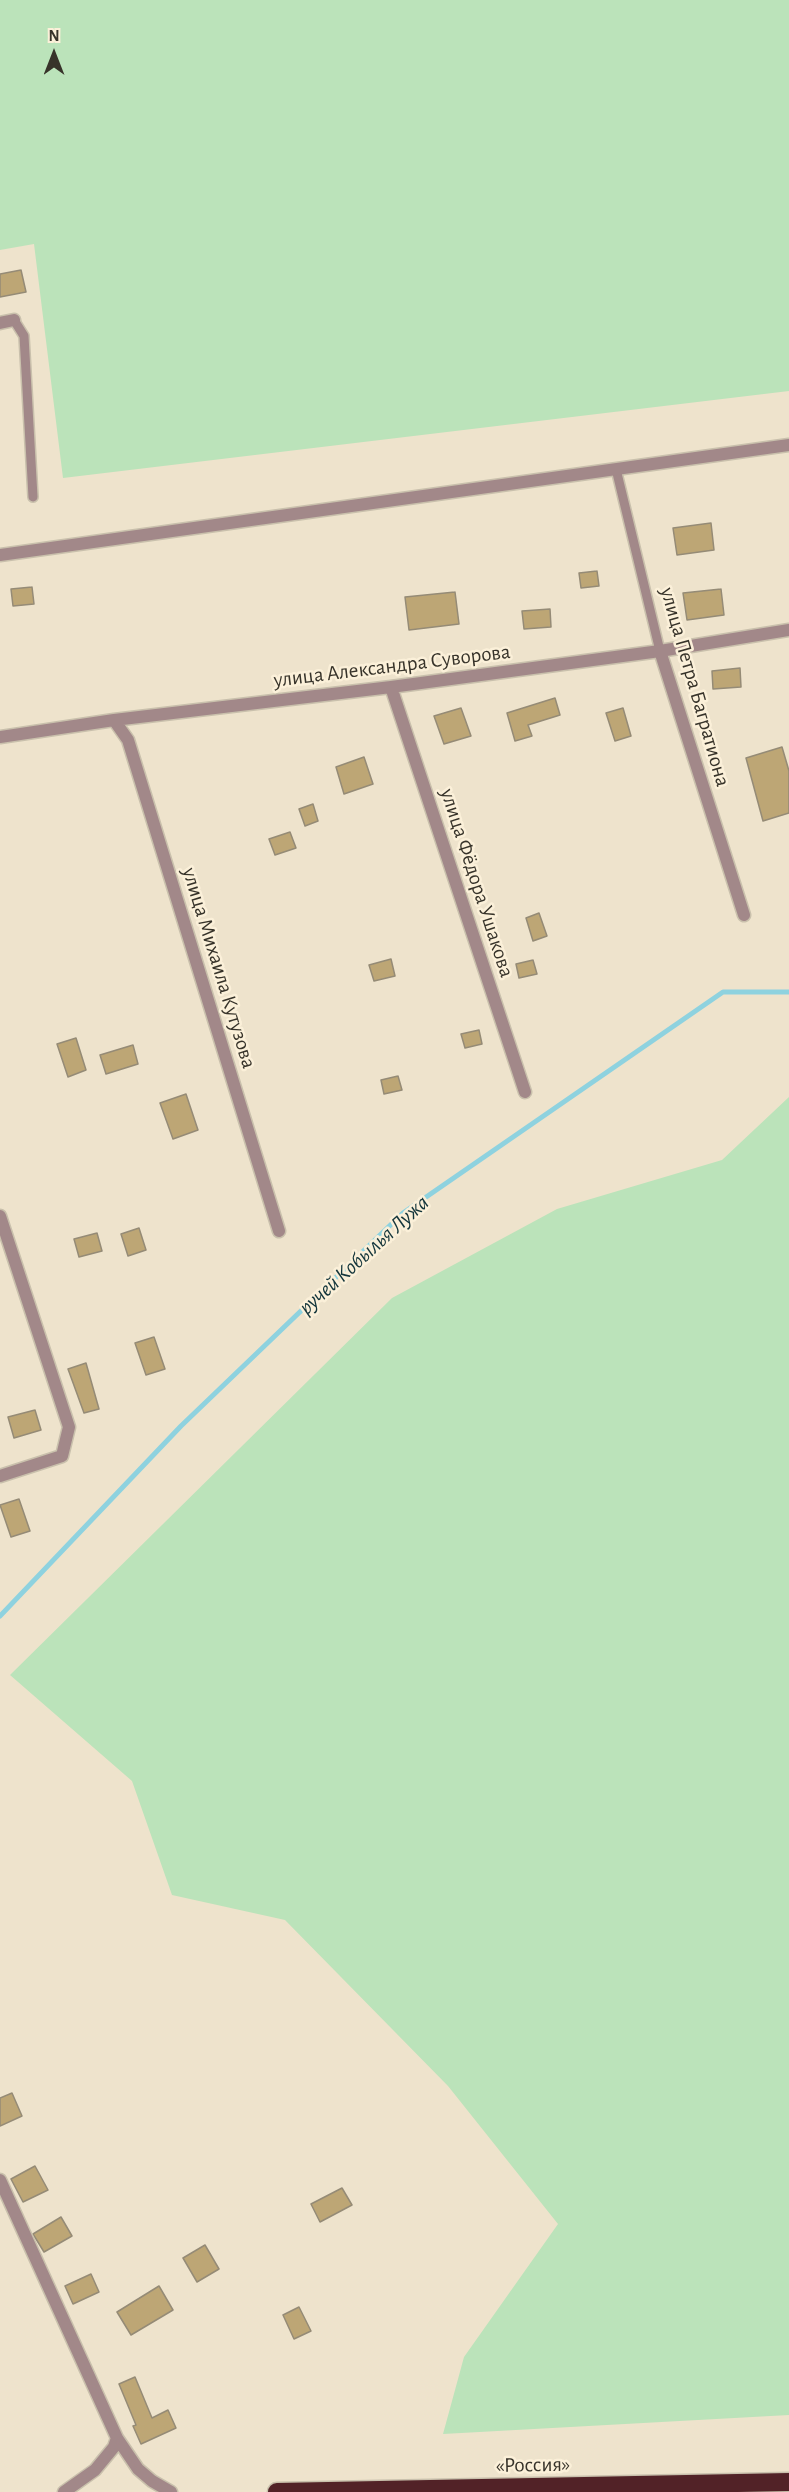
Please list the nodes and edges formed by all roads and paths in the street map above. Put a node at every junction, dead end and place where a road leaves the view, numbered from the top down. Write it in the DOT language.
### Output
graph roads {
  1 [pos="14,320"];
  2 [pos="0,323"];
  3 [pos="789,445"];
  4 [pos="616,469"];
  5 [pos="33,497"];
  6 [pos="0,555"];
  7 [pos="789,630"];
  8 [pos="660,651"];
  9 [pos="391,687"];
  10 [pos="114,720"];
  11 [pos="0,737"];
  12 [pos="744,915"];
  13 [pos="525,1092"];
  14 [pos="0,1216"];
  15 [pos="279,1232"];
  16 [pos="0,1476"];
  17 [pos="0,2180"];
  18 [pos="117,2438"];
  19 [pos="789,2482"];
  20 [pos="64,2492"];
  21 [pos="171,2492"];
  22 [pos="277,2492"];
  1 -- 2 [label="street"];
  1 -- 5 [label="lane"];
  3 -- 4 [label="street"];
  4 -- 6 [label="street"];
  4 -- 8 [label="lane, улица Петра Багратиона"];
  7 -- 8 [label="street, улица Александра Суворова"];
  8 -- 9 [label="street, улица Александра Суворова"];
  8 -- 12 [label="street, улица Петра Багратиона"];
  9 -- 10 [label="street, улица Александра Суворова"];
  9 -- 13 [label="street, улица Фёдора Ушакова"];
  10 -- 11 [label="street, улица Александра Суворова"];
  10 -- 15 [label="street, улица Михаила Кутузова"];
  14 -- 16 [label="street"];
  17 -- 18 [label="street"];
  18 -- 20 [label="street"];
  18 -- 21 [label="street"];
  19 -- 22 [label="highway, «Россия»"];
}
